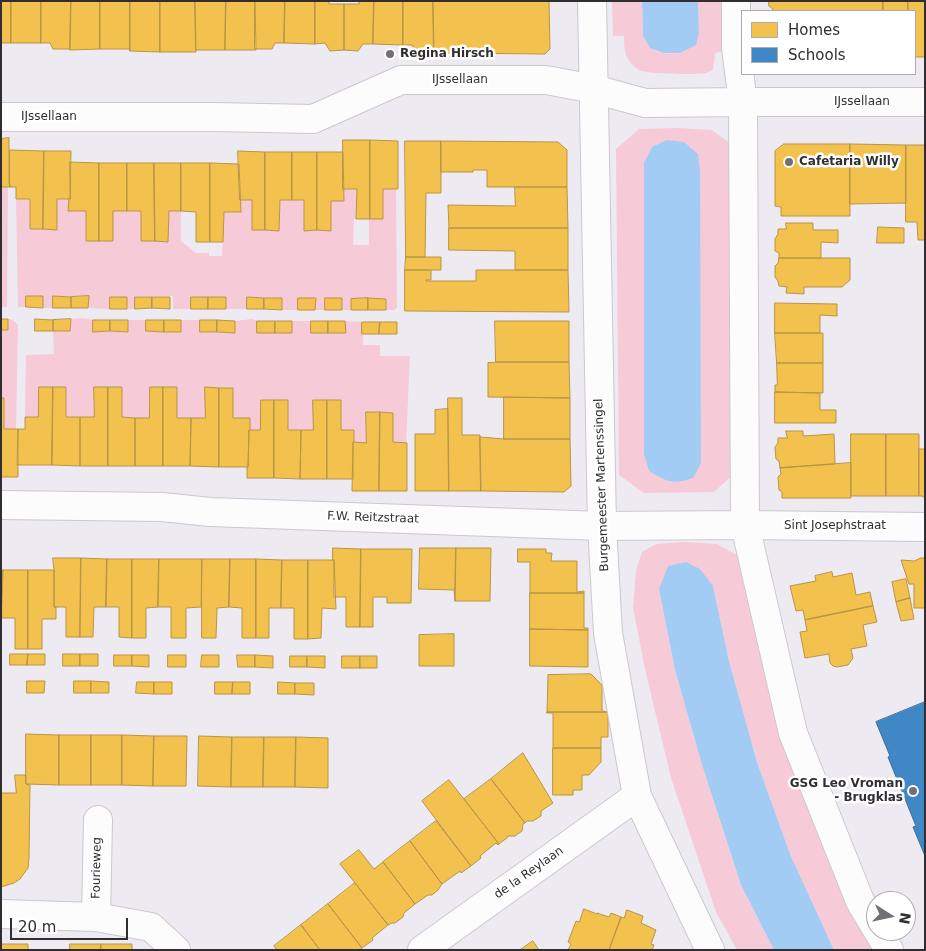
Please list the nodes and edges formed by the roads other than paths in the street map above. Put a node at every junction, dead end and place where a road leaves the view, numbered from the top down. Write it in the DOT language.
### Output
graph roads {
  1 [pos="592,1"];
  2 [pos="736,1"];
  3 [pos="594,89"];
  4 [pos="743,102"];
  5 [pos="925,102"];
  6 [pos="1,117"];
  7 [pos="1,505"];
  8 [pos="745,525"];
  9 [pos="602,526"];
  10 [pos="925,527"];
  11 [pos="637,796"];
  12 [pos="98,820"];
  13 [pos="866,912"];
  14 [pos="1,914"];
  15 [pos="96,917"];
  16 [pos="176,950"];
  17 [pos="422,950"];
  18 [pos="710,950"];
  1 -- 3 [label="street, Burgemeester Martenssingel"];
  2 -- 4 [label="street"];
  3 -- 4 [label="street, IJssellaan"];
  3 -- 6 [label="street, IJssellaan"];
  3 -- 9 [label="street, Burgemeester Martenssingel"];
  4 -- 5 [label="street, IJssellaan"];
  4 -- 8 [label="street"];
  7 -- 9 [label="street, F.W. Reitzstraat"];
  8 -- 9 [label="street, F.W. Reitzstraat"];
  8 -- 10 [label="street, Sint Josephstraat"];
  8 -- 13 [label="street"];
  9 -- 11 [label="street, Burgemeester Martenssingel"];
  11 -- 17 [label="street, de la Reylaan"];
  11 -- 18 [label="street, Burgemeester Martenssingel"];
  12 -- 15 [label="street, Fourieweg"];
  14 -- 15 [label="street, Fourieweg"];
  15 -- 16 [label="street, Fourieweg"];
}
